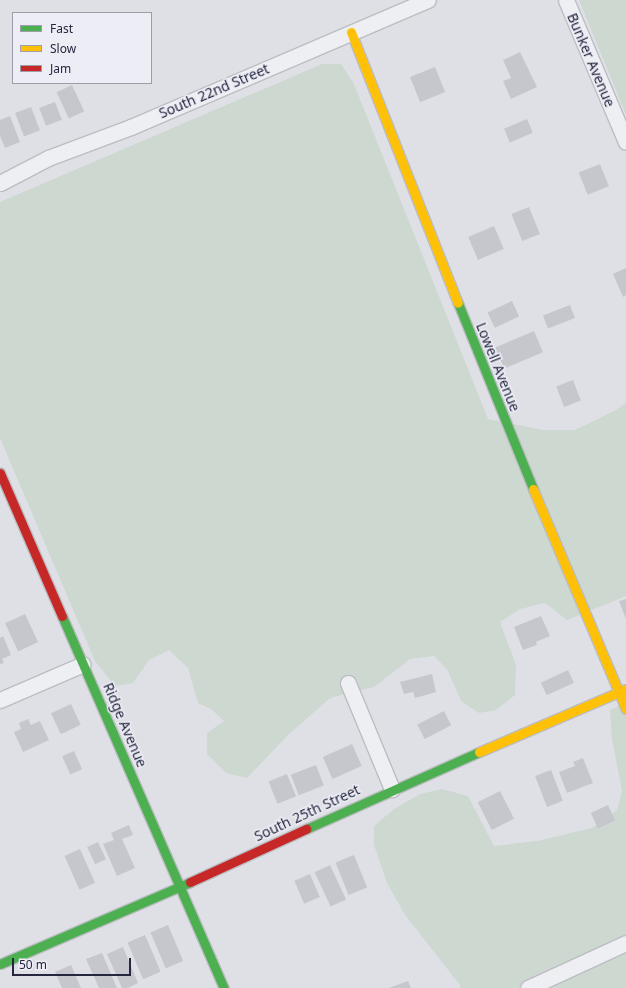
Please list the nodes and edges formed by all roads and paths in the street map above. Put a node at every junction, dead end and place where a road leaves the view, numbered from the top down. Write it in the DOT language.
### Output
graph roads {
  1 [pos="428,0"];
  2 [pos="566,0"];
  3 [pos="351,32"];
  4 [pos="626,142"];
  5 [pos="0,183"];
  6 [pos="0,473"];
  7 [pos="84,664"];
  8 [pos="348,683"];
  9 [pos="622,691"];
  10 [pos="0,700"];
  11 [pos="626,709"];
  12 [pos="392,789"];
  13 [pos="180,887"];
  14 [pos="626,943"];
  15 [pos="0,964"];
  16 [pos="224,988"];
  17 [pos="528,988"];
  1 -- 3 [label="street, South 22nd Street"];
  2 -- 4 [label="street, Bunker Avenue"];
  3 -- 5 [label="street, South 22nd Street"];
  3 -- 9 [label="street, Lowell Avenue"];
  6 -- 7 [label="street, Ridge Avenue"];
  7 -- 10 [label="street"];
  7 -- 13 [label="street, Ridge Avenue"];
  8 -- 12 [label="street"];
  9 -- 11 [label="street, Lowell Avenue"];
  9 -- 12 [label="street, South 25th Street"];
  12 -- 13 [label="street, South 25th Street"];
  13 -- 15 [label="street, South 25th Street"];
  13 -- 16 [label="street, Ridge Avenue"];
  14 -- 17 [label="street"];
}
